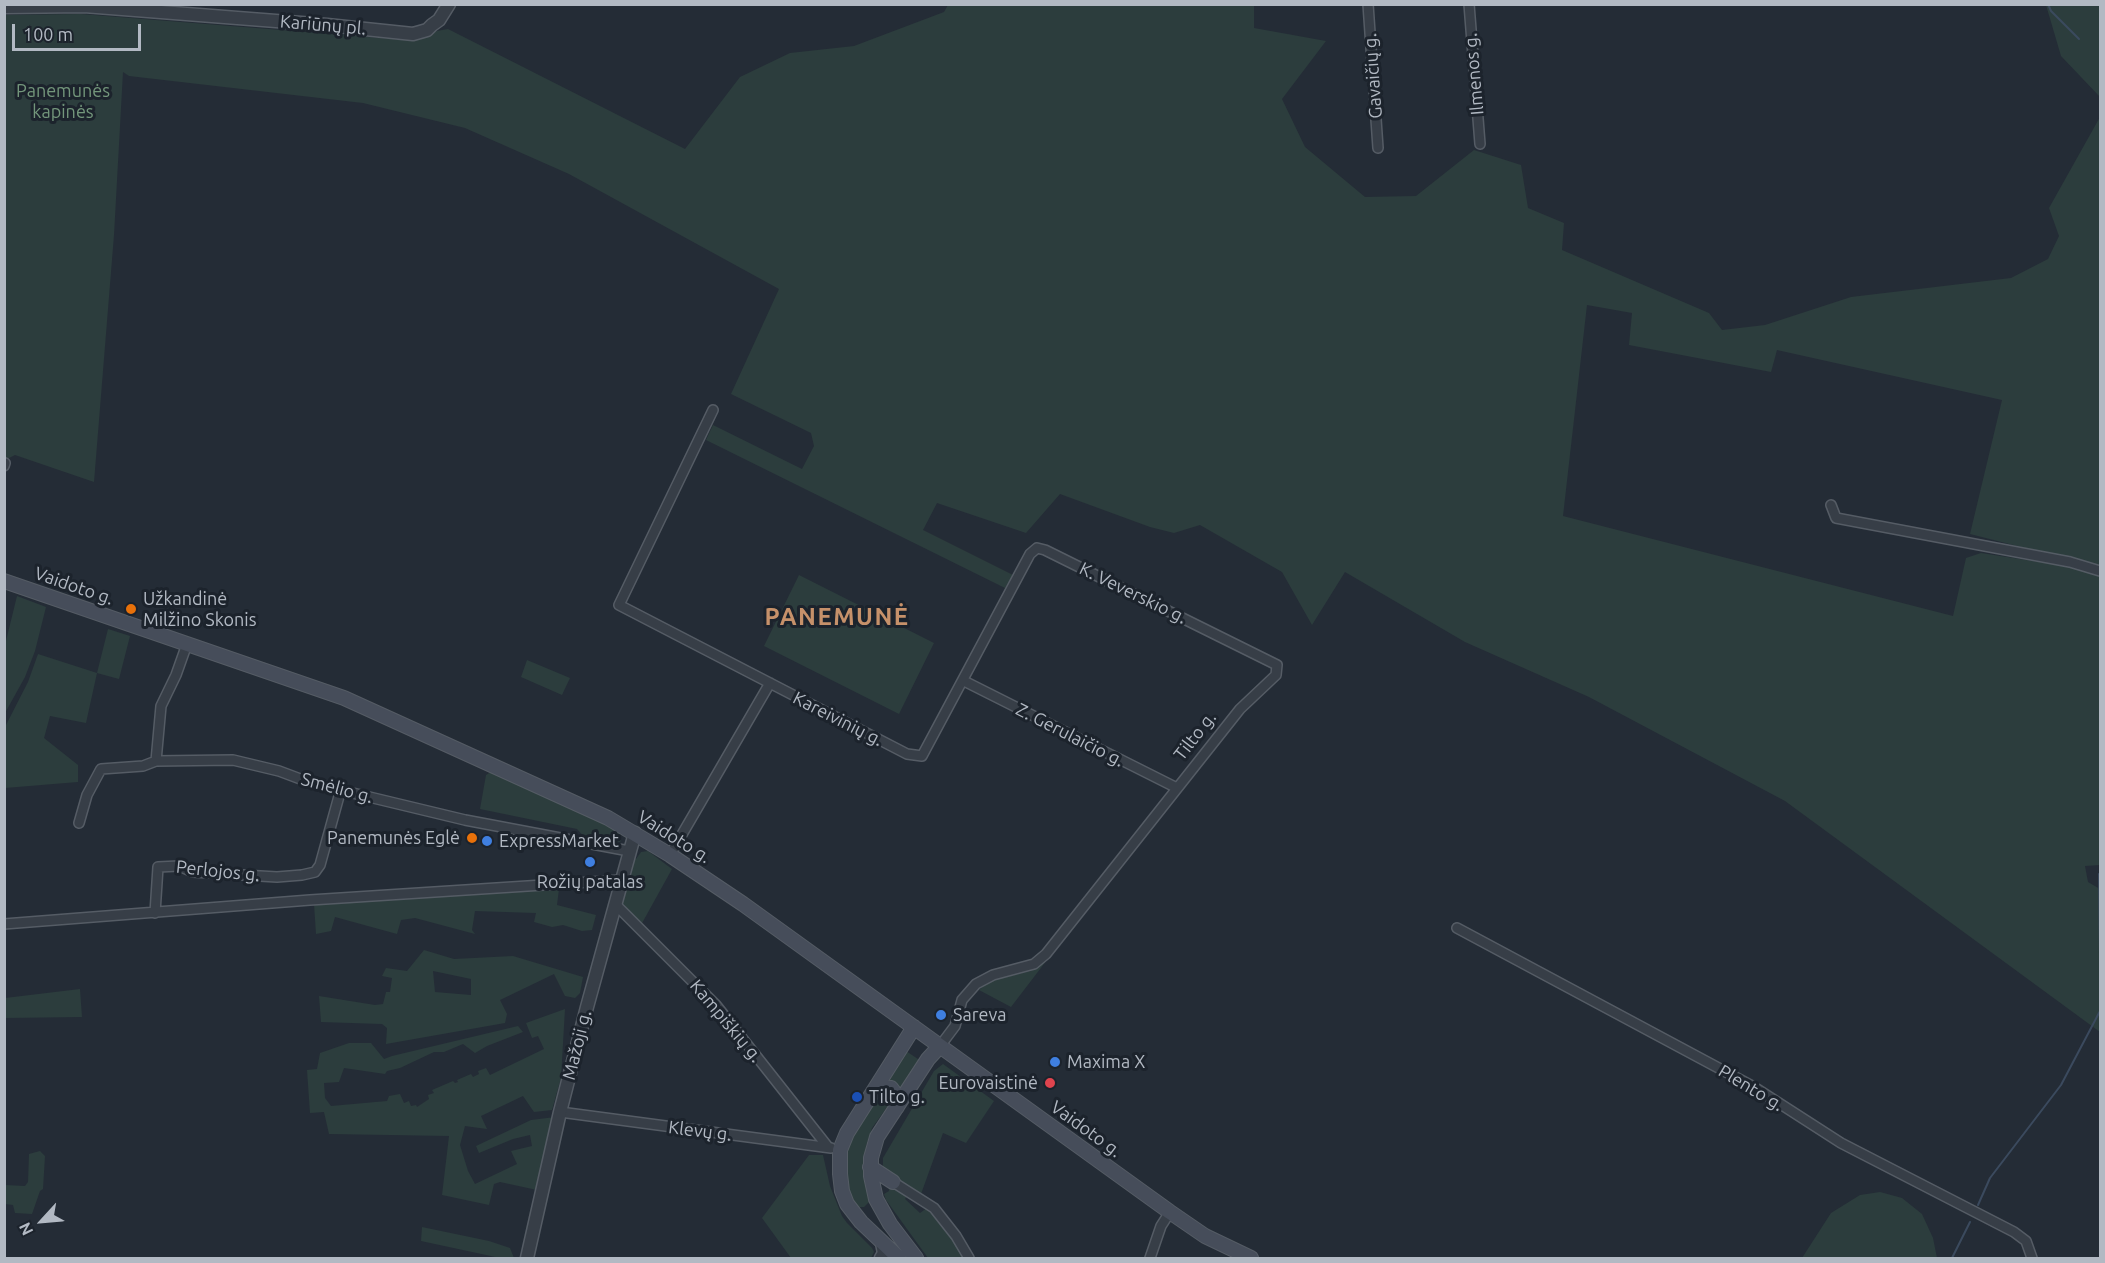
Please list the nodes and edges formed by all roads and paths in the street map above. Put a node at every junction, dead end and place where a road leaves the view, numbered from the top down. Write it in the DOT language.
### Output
graph roads {
  1 [pos="449,4"];
  2 [pos="1368,4"];
  3 [pos="1469,4"];
  4 [pos="4,8"];
  5 [pos="1480,144"];
  6 [pos="1378,148"];
  7 [pos="713,410"];
  8 [pos="1831,506"];
  9 [pos="2100,571"];
  10 [pos="4,581"];
  11 [pos="1008,594"];
  12 [pos="187,644"];
  13 [pos="1276,665"];
  14 [pos="964,681"];
  15 [pos="770,683"];
  16 [pos="156,761"];
  17 [pos="1177,788"];
  18 [pos="341,789"];
  19 [pos="79,823"];
  20 [pos="635,833"];
  21 [pos="629,851"];
  22 [pos="670,855"];
  23 [pos="621,879"];
  24 [pos="615,904"];
  25 [pos="155,913"];
  26 [pos="4,924"];
  27 [pos="1457,928"];
  28 [pos="914,1027"];
  29 [pos="940,1046"];
  30 [pos="875,1090"];
  31 [pos="897,1107"];
  32 [pos="560,1112"];
  33 [pos="834,1149"];
  34 [pos="870,1167"];
  35 [pos="893,1182"];
  36 [pos="875,1196"];
  37 [pos="852,1212"];
  38 [pos="1170,1212"];
  39 [pos="882,1243"];
  40 [pos="913,1253"];
  41 [pos="527,1258"];
  42 [pos="881,1258"];
  43 [pos="899,1258"];
  44 [pos="969,1258"];
  45 [pos="1150,1258"];
  46 [pos="1251,1258"];
  47 [pos="2032,1258"];
  1 -- 4 [label="street, Kariūnų pl."];
  2 -- 6 [label="street, Gavaičių g."];
  3 -- 5 [label="street, Ilmenos g."];
  7 -- 15 [label="street"];
  8 -- 9 [label="street"];
  10 -- 12 [label="main road, Vaidoto g."];
  11 -- 13 [label="street, K. Veverskio g."];
  11 -- 14 [label="street, Kareivinių g."];
  12 -- 16 [label="street"];
  12 -- 20 [label="main road, Vaidoto g."];
  13 -- 17 [label="street, Tilto g."];
  14 -- 15 [label="street, Kareivinių g."];
  14 -- 17 [label="street, Z. Gerulaičio g."];
  15 -- 22 [label="street"];
  16 -- 18 [label="street, Smėlio g."];
  16 -- 19 [label="street, Smėlio g."];
  17 -- 29 [label="street, Tilto g."];
  18 -- 21 [label="street, Smėlio g."];
  18 -- 25 [label="street, Perlojos g."];
  20 -- 21 [label="street, Mažoji g."];
  20 -- 22 [label="main road, Vaidoto g."];
  21 -- 23 [label="street, Mažoji g."];
  22 -- 28 [label="main road, Vaidoto g."];
  23 -- 24 [label="street, Mažoji g."];
  23 -- 25 [label="street, Perlojos g."];
  24 -- 32 [label="street, Mažoji g."];
  24 -- 33 [label="street, Kampiškių g."];
  25 -- 26 [label="street, Perlojos g."];
  27 -- 47 [label="street, Plento g."];
  28 -- 29 [label="main road, Vaidoto g."];
  28 -- 30 [label="main road"];
  29 -- 31 [label="main road, Tilto g."];
  29 -- 38 [label="main road, Vaidoto g."];
  30 -- 31 [label="main road"];
  30 -- 33 [label="main road"];
  31 -- 34 [label="main road, Tilto g."];
  32 -- 33 [label="street, Klevų g."];
  32 -- 41 [label="street, Mažoji g."];
  33 -- 37 [label="main road"];
  34 -- 35 [label="main road"];
  34 -- 36 [label="main road, Tilto g."];
  35 -- 36 [label="main road"];
  35 -- 44 [label="street"];
  36 -- 37 [label="main road"];
  36 -- 40 [label="main road, Tilto g."];
  37 -- 39 [label="main road"];
  38 -- 45 [label="street"];
  38 -- 46 [label="main road, Vaidoto g."];
  39 -- 42 [label="street"];
  39 -- 43 [label="main road"];
}
